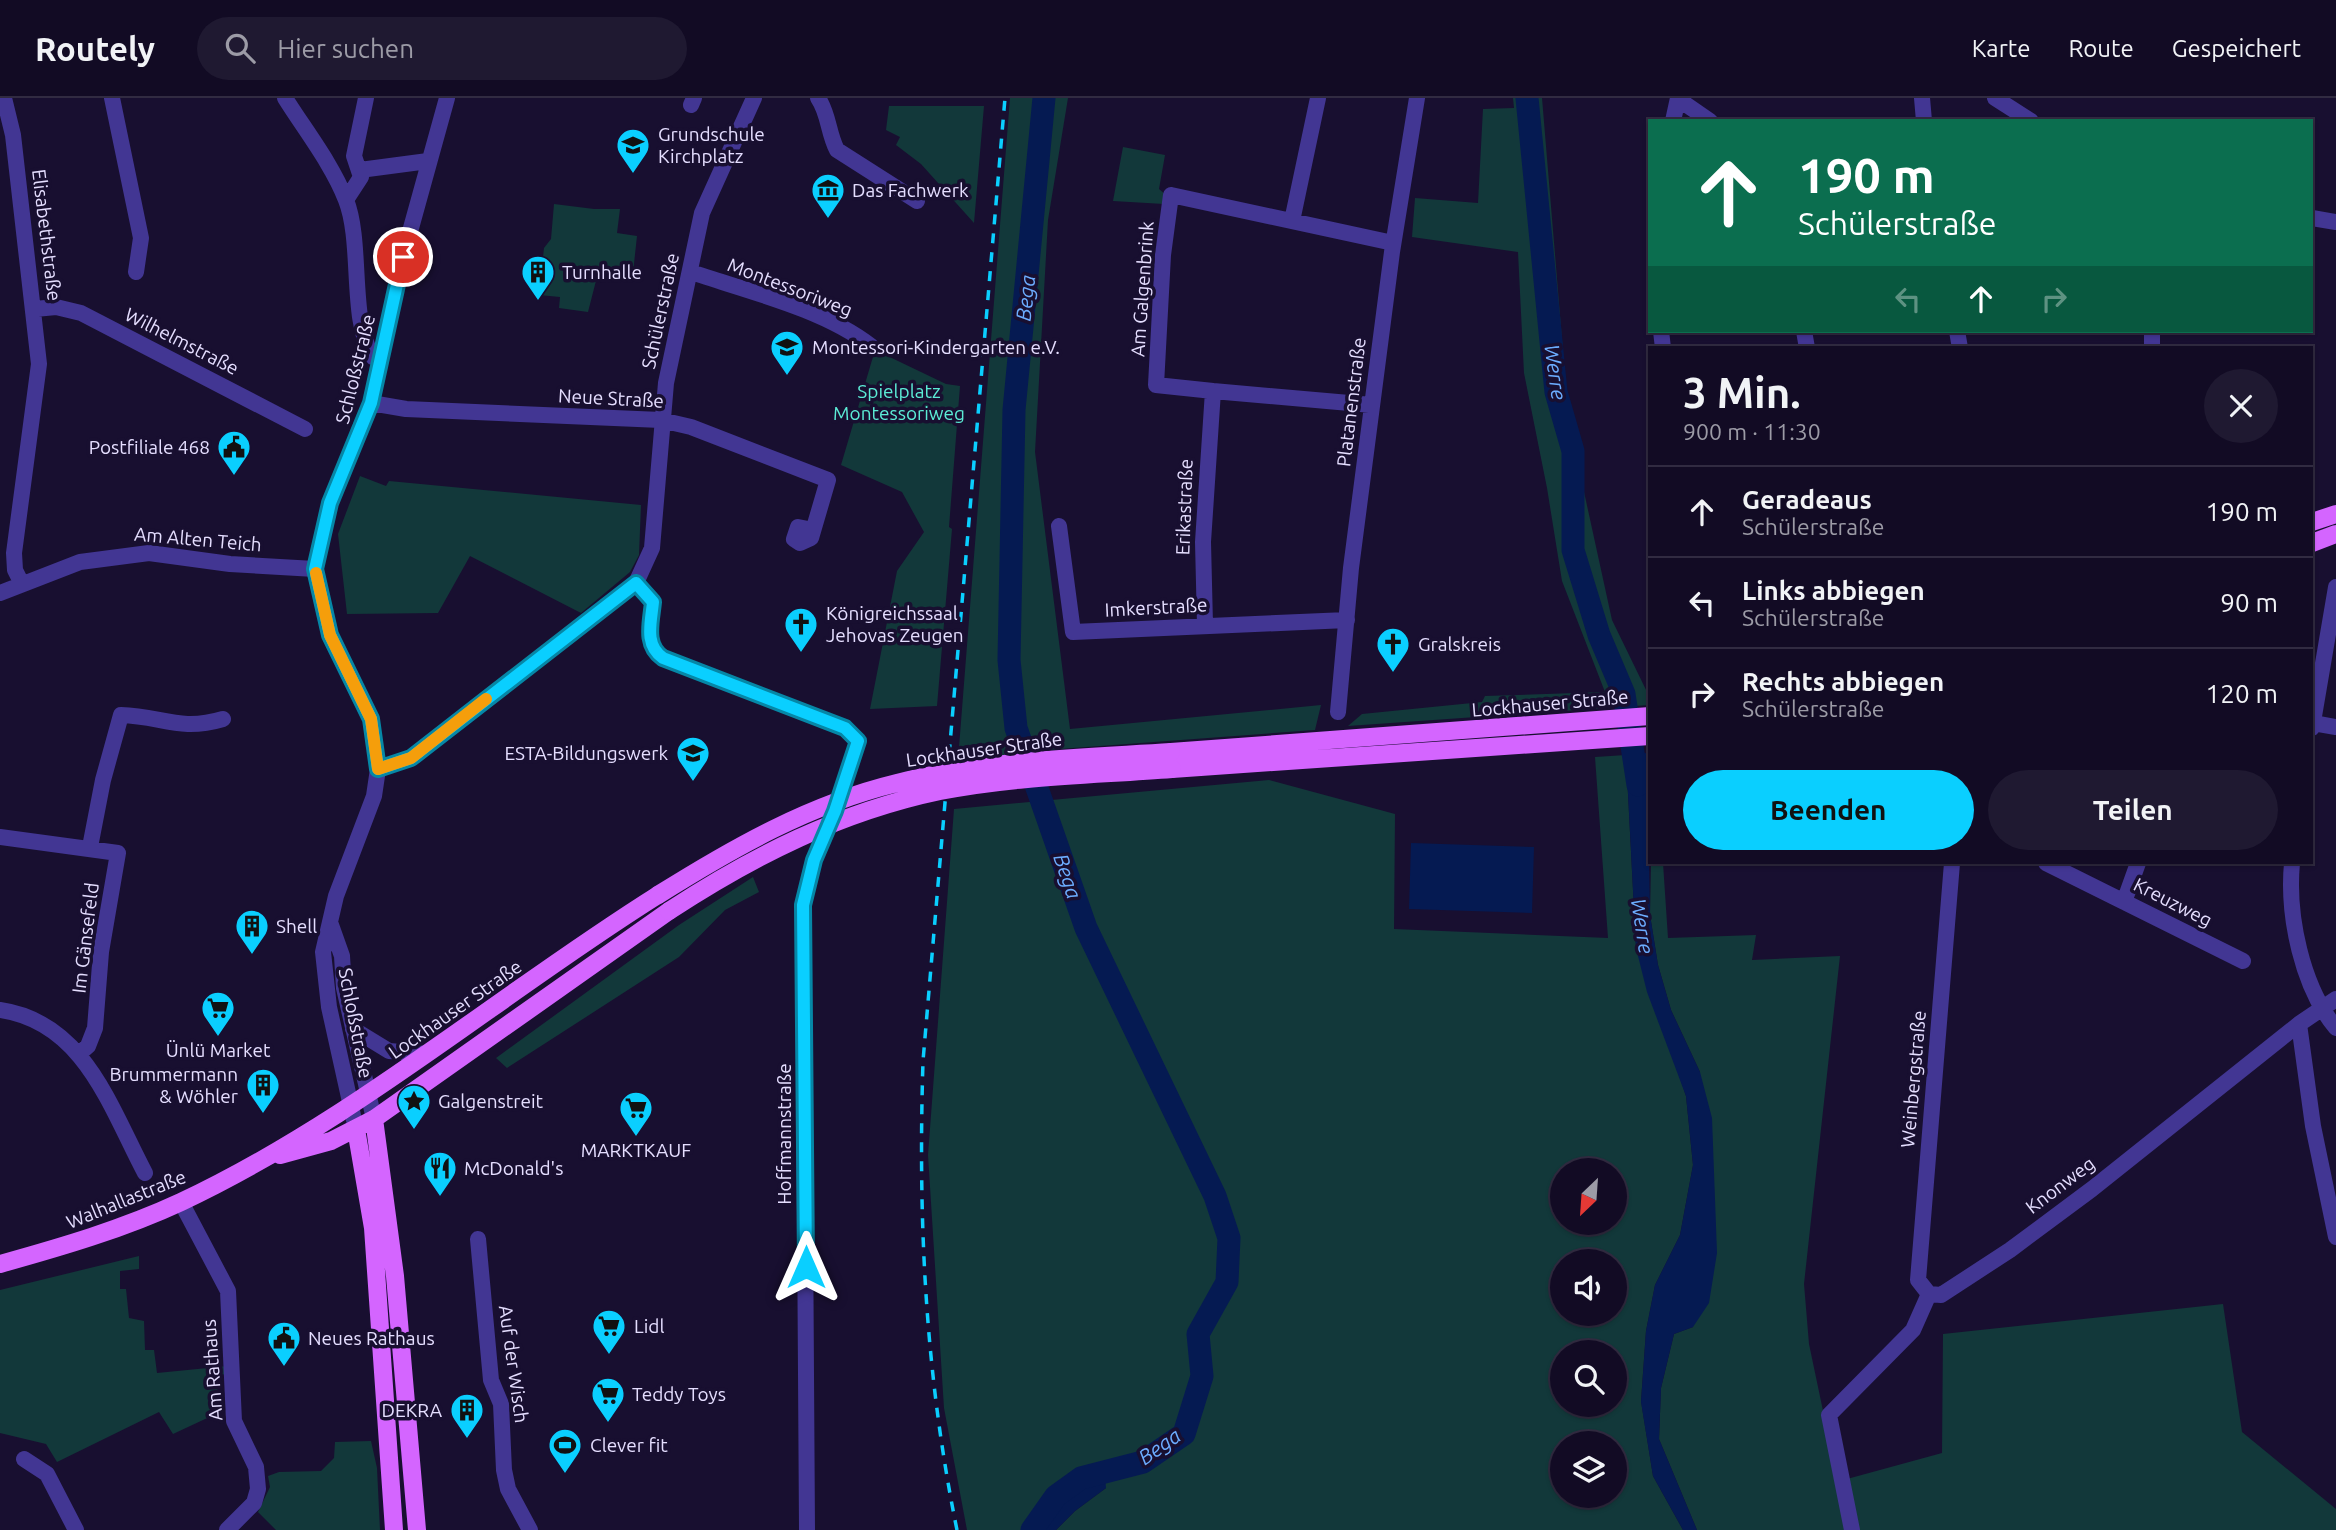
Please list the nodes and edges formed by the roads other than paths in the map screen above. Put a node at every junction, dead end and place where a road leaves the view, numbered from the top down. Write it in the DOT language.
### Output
graph roads {
  1 [pos="5,98"];
  2 [pos="113,98"];
  3 [pos="285,98"];
  4 [pos="366,98"];
  5 [pos="447,98"];
  6 [pos="754,98"];
  7 [pos="818,98"];
  8 [pos="1318,98"];
  9 [pos="1417,98"];
  10 [pos="1922,98"];
  11 [pos="1995,98"];
  12 [pos="1678,99"];
  13 [pos="1673,119"];
  14 [pos="1707,119"];
  15 [pos="1924,119"];
  16 [pos="2028,119"];
  17 [pos="428,161"];
  18 [pos="360,170"];
  19 [pos="346,200"];
  20 [pos="917,201"];
  21 [pos="2313,218"];
  22 [pos="1292,220"];
  23 [pos="2336,222"];
  24 [pos="1393,243"];
  25 [pos="136,272"];
  26 [pos="691,272"];
  27 [pos="35,309"];
  28 [pos="871,346"];
  29 [pos="381,359"];
  30 [pos="1213,391"];
  31 [pos="371,403"];
  32 [pos="1372,405"];
  33 [pos="661,420"];
  34 [pos="305,429"];
  35 [pos="2336,514"];
  36 [pos="2313,522"];
  37 [pos="1059,526"];
  38 [pos="813,530"];
  39 [pos="2336,534"];
  40 [pos="2313,543"];
  41 [pos="315,569"];
  42 [pos="636,583"];
  43 [pos="22,584"];
  44 [pos="2336,587"];
  45 [pos="0,593"];
  46 [pos="1347,620"];
  47 [pos="1205,625"];
  48 [pos="1338,712"];
  49 [pos="1648,716"];
  50 [pos="223,719"];
  51 [pos="2313,719"];
  52 [pos="2313,725"];
  53 [pos="2336,727"];
  54 [pos="1577,732"];
  55 [pos="1648,737"];
  56 [pos="1172,760"];
  57 [pos="378,769"];
  58 [pos="0,838"];
  59 [pos="90,847"];
  60 [pos="1952,864"];
  61 [pos="2048,864"];
  62 [pos="2138,864"];
  63 [pos="2292,864"];
  64 [pos="2124,902"];
  65 [pos="331,925"];
  66 [pos="2242,961"];
  67 [pos="2336,999"];
  68 [pos="0,1010"];
  69 [pos="2321,1010"];
  70 [pos="2299,1024"];
  71 [pos="2336,1028"];
  72 [pos="353,1029"];
  73 [pos="80,1053"];
  74 [pos="426,1054"];
  75 [pos="369,1094"];
  76 [pos="351,1106"];
  77 [pos="374,1119"];
  78 [pos="356,1129"];
  79 [pos="262,1160"];
  80 [pos="145,1173"];
  81 [pos="181,1202"];
  82 [pos="2336,1237"];
  83 [pos="478,1240"];
  84 [pos="0,1264"];
  85 [pos="1929,1294"];
  86 [pos="24,1459"];
  87 [pos="76,1530"];
  88 [pos="227,1530"];
  89 [pos="394,1530"];
  90 [pos="417,1530"];
  91 [pos="530,1530"];
  92 [pos="807,1530"];
  93 [pos="1852,1530"];
  1 -- 27 [label="street, Elisabethstraße"];
  2 -- 25 [label="street"];
  3 -- 19 [label="street"];
  4 -- 18 [label="street"];
  5 -- 17 [label="street, Schloßstraße"];
  6 -- 26 [label="street, Schülerstraße"];
  7 -- 20 [label="street"];
  8 -- 22 [label="street"];
  9 -- 24 [label="street, Platanenstraße"];
  10 -- 15 [label="street"];
  11 -- 16 [label="street"];
  12 -- 13 [label="street"];
  12 -- 14 [label="street"];
  17 -- 18 [label="street"];
  17 -- 29 [label="street, Schloßstraße"];
  18 -- 19 [label="street"];
  19 -- 29 [label="street"];
  21 -- 23 [label="street"];
  22 -- 24 [label="street"];
  22 -- 30 [label="street, Am Galgenbrink"];
  24 -- 32 [label="street, Platanenstraße"];
  26 -- 28 [label="street, Montessoriweg"];
  26 -- 33 [label="street, Schülerstraße"];
  27 -- 34 [label="street, Wilhelmstraße"];
  27 -- 43 [label="street, Elisabethstraße"];
  29 -- 31 [label="street, Schloßstraße"];
  30 -- 32 [label="street"];
  30 -- 47 [label="street, Erikastraße"];
  31 -- 33 [label="street, Neue Straße"];
  31 -- 41 [label="street, Schloßstraße"];
  32 -- 46 [label="street, Platanenstraße"];
  33 -- 38 [label="street, Neue Straße"];
  33 -- 42 [label="street, Schülerstraße"];
  35 -- 36 [label="main road"];
  37 -- 47 [label="street, Imkerstraße"];
  39 -- 40 [label="main road"];
  41 -- 43 [label="street, Am Alten Teich"];
  41 -- 57 [label="street, Schloßstraße"];
  42 -- 57 [label="street, Schülerstraße"];
  42 -- 92 [label="street, Hoffmannstraße"];
  43 -- 45 [label="street, Am Alten Teich"];
  44 -- 51 [label="street"];
  46 -- 47 [label="street, Imkerstraße"];
  46 -- 48 [label="street, Platanenstraße"];
  49 -- 54 [label="main road, Lockhauser Straße"];
  50 -- 59 [label="street"];
  52 -- 53 [label="street"];
  54 -- 55 [label="main road, Lockhauser Straße"];
  54 -- 56 [label="main road, Lockhauser Straße"];
  56 -- 74 [label="main road, Lockhauser Straße, bridge"];
  56 -- 77 [label="main road, Lockhauser Straße, bridge"];
  57 -- 65 [label="street, Schloßstraße"];
  58 -- 59 [label="street, Im Gänsefeld"];
  59 -- 73 [label="street, Im Gänsefeld"];
  60 -- 85 [label="street, Weinbergstraße"];
  61 -- 64 [label="street, Kreuzweg"];
  62 -- 64 [label="street"];
  63 -- 69 [label="street"];
  64 -- 66 [label="street, Kreuzweg"];
  65 -- 72 [label="street, Schloßstraße"];
  65 -- 76 [label="street, Schloßstraße"];
  67 -- 69 [label="street, Knonweg"];
  68 -- 73 [label="street"];
  69 -- 70 [label="street, Knonweg"];
  69 -- 71 [label="street"];
  70 -- 82 [label="street"];
  70 -- 85 [label="street, Knonweg"];
  72 -- 74 [label="street"];
  72 -- 75 [label="street, Schloßstraße"];
  73 -- 80 [label="street"];
  74 -- 75 [label="main road, Lockhauser Straße"];
  75 -- 76 [label="main road, Walhallastraße"];
  75 -- 77 [label="street, Schloßstraße"];
  76 -- 78 [label="street, Schloßstraße"];
  76 -- 79 [label="main road, Walhallastraße"];
  77 -- 78 [label="main road, Walhallastraße"];
  77 -- 90 [label="main road"];
  78 -- 79 [label="main road, Walhallastraße"];
  78 -- 89 [label="main road"];
  79 -- 81 [label="main road, Walhallastraße"];
  81 -- 84 [label="main road, Walhallastraße"];
  81 -- 88 [label="street, Am Rathaus"];
  83 -- 91 [label="street, Auf der Wisch"];
  85 -- 93 [label="street"];
  86 -- 87 [label="street"];
}
